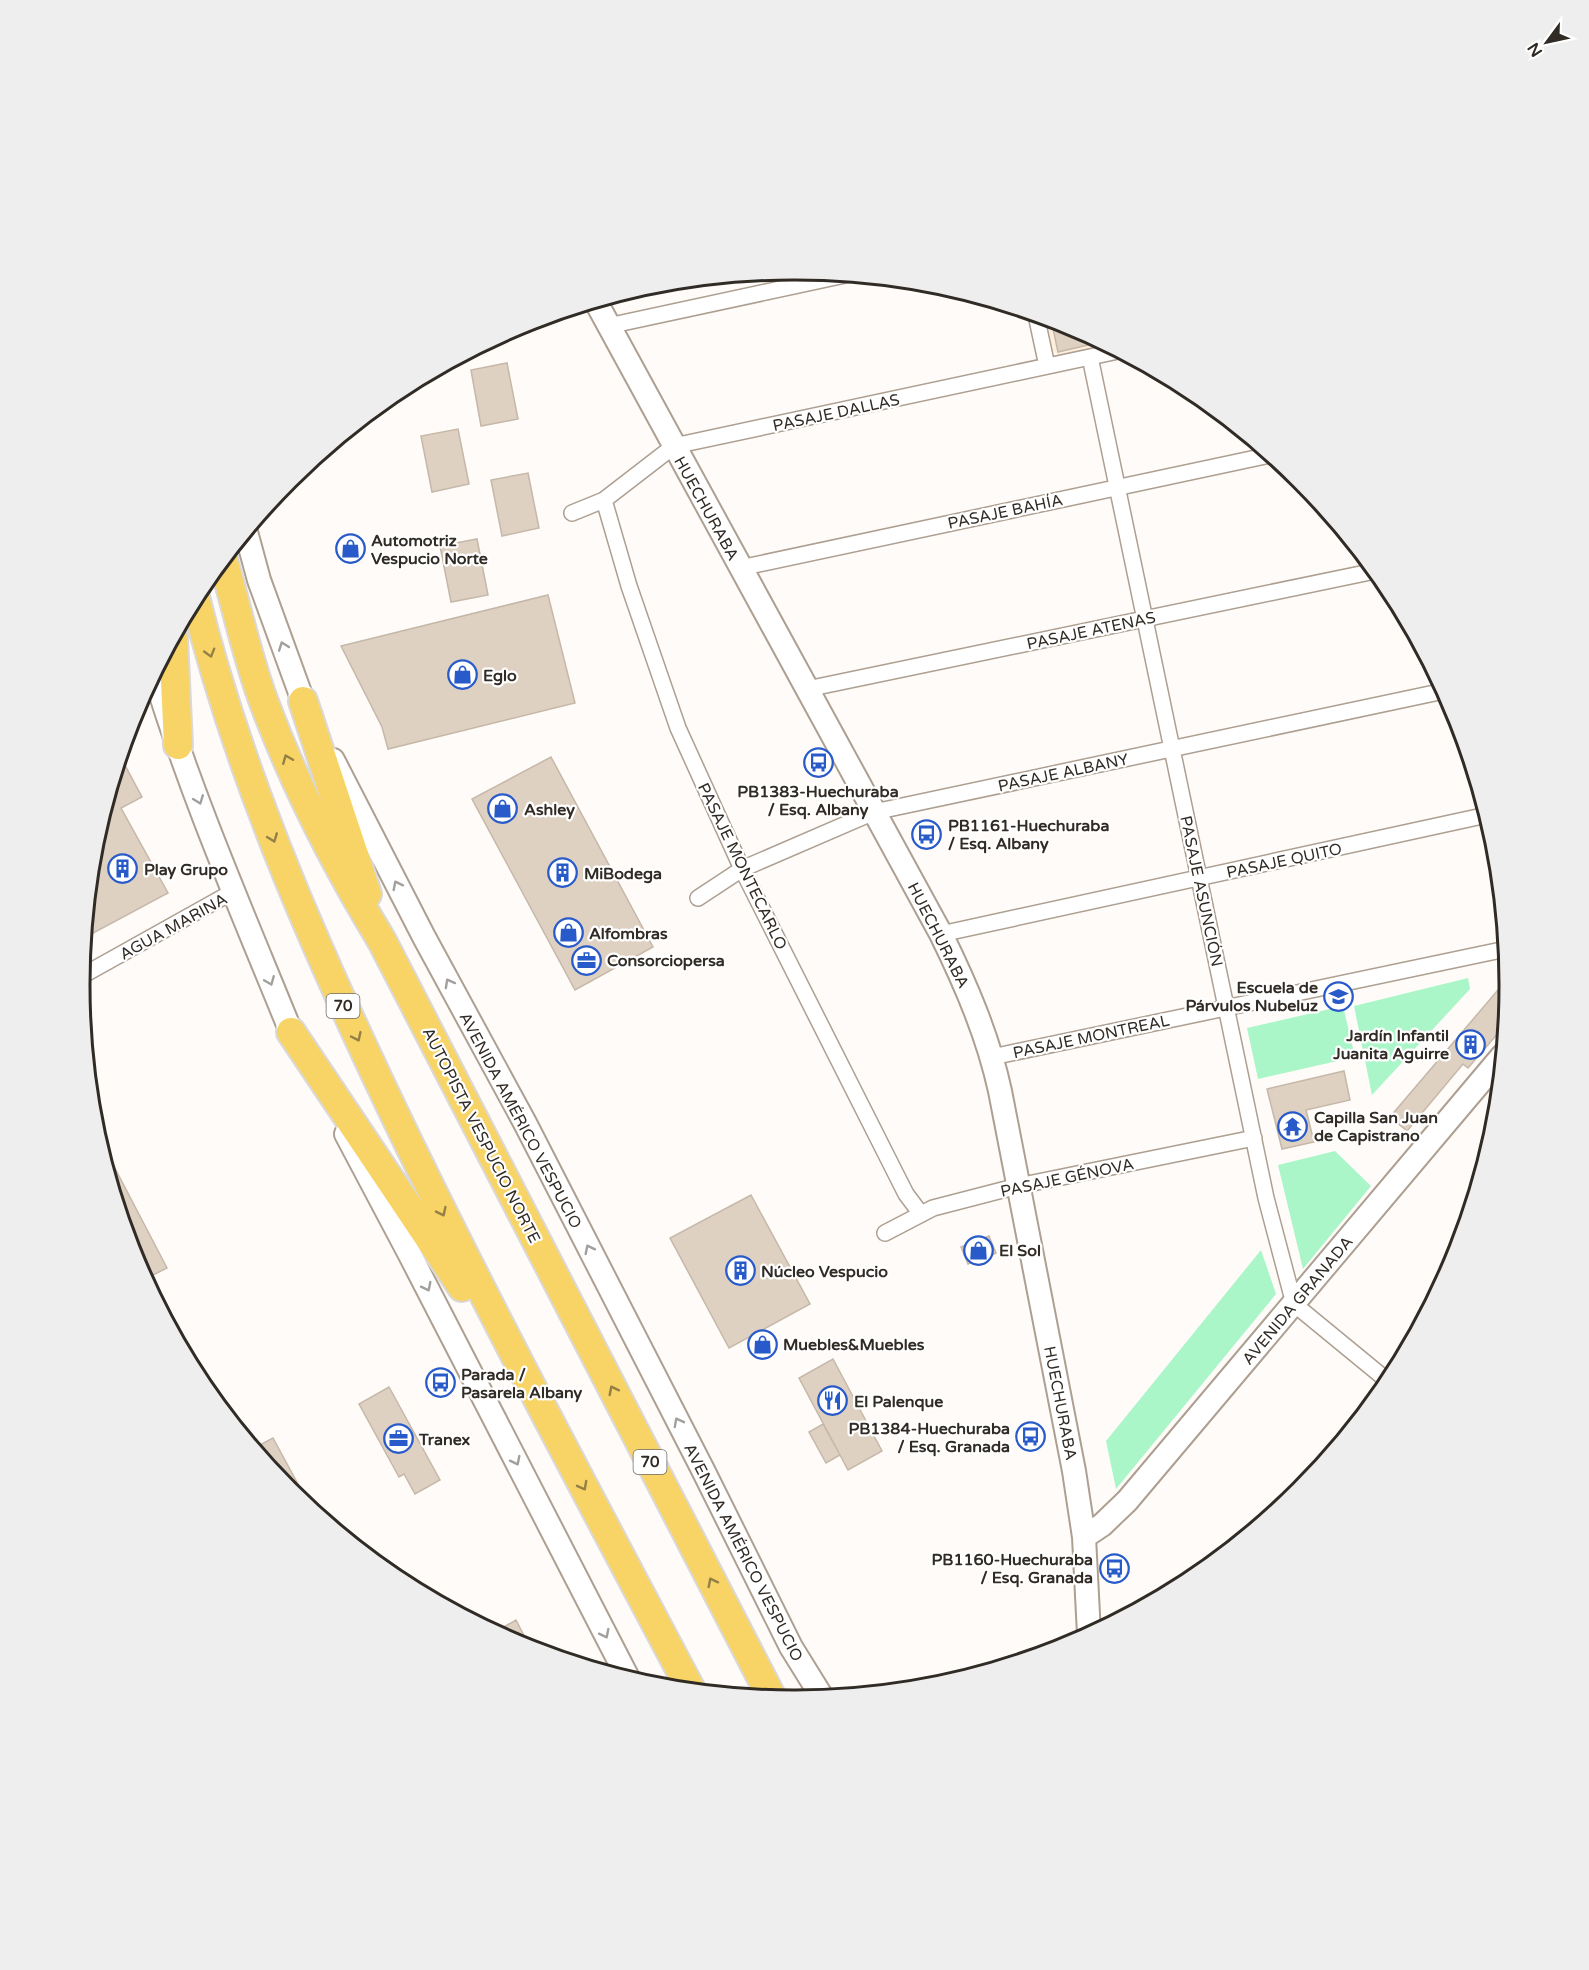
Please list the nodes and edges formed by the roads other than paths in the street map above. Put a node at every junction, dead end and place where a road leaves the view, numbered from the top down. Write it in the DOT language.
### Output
graph roads {
  1 [pos="817,281"];
  2 [pos="599,309"];
  3 [pos="1038,324"];
  4 [pos="608,326"];
  5 [pos="1107,353"];
  6 [pos="1090,357"];
  7 [pos="1047,366"];
  8 [pos="674,447"];
  9 [pos="1261,457"];
  10 [pos="1118,487"];
  11 [pos="604,500"];
  12 [pos="572,513"];
  13 [pos="248,541"];
  14 [pos="740,568"];
  15 [pos="225,571"];
  16 [pos="1365,573"];
  17 [pos="199,610"];
  18 [pos="1145,618"];
  19 [pos="174,653"];
  20 [pos="158,684"];
  21 [pos="807,689"];
  22 [pos="1435,693"];
  23 [pos="303,701"];
  24 [pos="178,745"];
  25 [pos="1172,748"];
  26 [pos="874,812"];
  27 [pos="1478,817"];
  28 [pos="742,869"];
  29 [pos="1200,878"];
  30 [pos="234,891"];
  31 [pos="698,898"];
  32 [pos="941,934"];
  33 [pos="382,941"];
  34 [pos="1498,951"];
  35 [pos="91,971"];
  36 [pos="1227,1008"];
  37 [pos="291,1032"];
  38 [pos="992,1057"];
  39 [pos="1493,1078"];
  40 [pos="1254,1138"];
  41 [pos="1018,1186"];
  42 [pos="921,1214"];
  43 [pos="885,1233"];
  44 [pos="1294,1304"];
  45 [pos="1381,1375"];
  46 [pos="536,1397"];
  47 [pos="1084,1537"];
  48 [pos="645,1603"];
  49 [pos="1089,1625"];
  50 [pos="739,1634"];
  51 [pos="623,1668"];
  52 [pos="672,1678"];
  53 [pos="686,1680"];
  54 [pos="767,1689"];
  55 [pos="817,1689"];
  56 [pos="783,1690"];
  1 -- 4 [label="street"];
  2 -- 4 [label="main road, HUECHURABA"];
  3 -- 7 [label="street"];
  4 -- 8 [label="main road, HUECHURABA"];
  5 -- 6 [label="street, PASAJE DALLAS"];
  6 -- 7 [label="street, PASAJE DALLAS"];
  6 -- 10 [label="street, PASAJE ASUNCIÓN"];
  7 -- 8 [label="street, PASAJE DALLAS"];
  8 -- 11 [label="street, PASAJE DALLAS"];
  8 -- 14 [label="main road, HUECHURABA"];
  9 -- 10 [label="street, PASAJE BAHÍA"];
  10 -- 14 [label="street, PASAJE BAHÍA"];
  10 -- 18 [label="street, PASAJE ASUNCIÓN"];
  11 -- 12 [label="street, PASAJE DALLAS"];
  11 -- 28 [label="street, PASAJE MONTECARLO"];
  23 -- 13 [label="main road, AVENIDA AMÉRICO VESPUCIO, one-way"];
  14 -- 21 [label="main road, HUECHURABA"];
  33 -- 15 [label="highway, AUTOPISTA VESPUCIO NORTE / 70, one-way"];
  16 -- 18 [label="street, PASAJE ATENAS"];
  17 -- 46 [label="highway, 70, one-way"];
  18 -- 21 [label="street, PASAJE ATENAS"];
  18 -- 25 [label="street, PASAJE ASUNCIÓN"];
  19 -- 24 [label="highway"];
  20 -- 24 [label="main road"];
  21 -- 26 [label="main road, HUECHURABA"];
  22 -- 25 [label="street, PASAJE ALBANY"];
  23 -- 33 [label="highway"];
  55 -- 23 [label="main road, AVENIDA AMÉRICO VESPUCIO, one-way"];
  24 -- 30 [label="main road, one-way"];
  25 -- 26 [label="street, PASAJE ALBANY"];
  25 -- 29 [label="street, PASAJE ASUNCIÓN"];
  26 -- 28 [label="street, PASAJE ALBANY"];
  26 -- 32 [label="main road, HUECHURABA"];
  27 -- 29 [label="street, PASAJE QUITO"];
  28 -- 31 [label="street, PASAJE ALBANY"];
  28 -- 42 [label="street, PASAJE MONTECARLO"];
  29 -- 32 [label="street, PASAJE QUITO"];
  29 -- 36 [label="street, PASAJE ASUNCIÓN"];
  30 -- 35 [label="street, AGUA MARINA"];
  30 -- 37 [label="main road, one-way"];
  32 -- 38 [label="main road, HUECHURABA"];
  50 -- 33 [label="highway, AUTOPISTA VESPUCIO NORTE / 70, one-way"];
  34 -- 36 [label="street, PASAJE MONTREAL"];
  36 -- 38 [label="street, PASAJE MONTREAL"];
  36 -- 40 [label="street, PASAJE ASUNCIÓN"];
  37 -- 46 [label="highway"];
  37 -- 51 [label="main road, one-way"];
  38 -- 41 [label="main road, HUECHURABA"];
  39 -- 44 [label="main road, AVENIDA GRANADA"];
  40 -- 41 [label="street, PASAJE GÉNOVA"];
  40 -- 44 [label="street, PASAJE ASUNCIÓN"];
  41 -- 42 [label="street, PASAJE GÉNOVA"];
  41 -- 47 [label="main road, HUECHURABA"];
  42 -- 43 [label="street, PASAJE GÉNOVA"];
  44 -- 45 [label="street"];
  44 -- 47 [label="main road, AVENIDA GRANADA"];
  46 -- 48 [label="highway, 70, one-way"];
  47 -- 49 [label="main road, HUECHURABA"];
  48 -- 52 [label="highway"];
  48 -- 53 [label="highway, 70"];
  50 -- 54 [label="highway, AUTOPISTA VESPUCIO NORTE / 70"];
  50 -- 56 [label="highway"];
}
